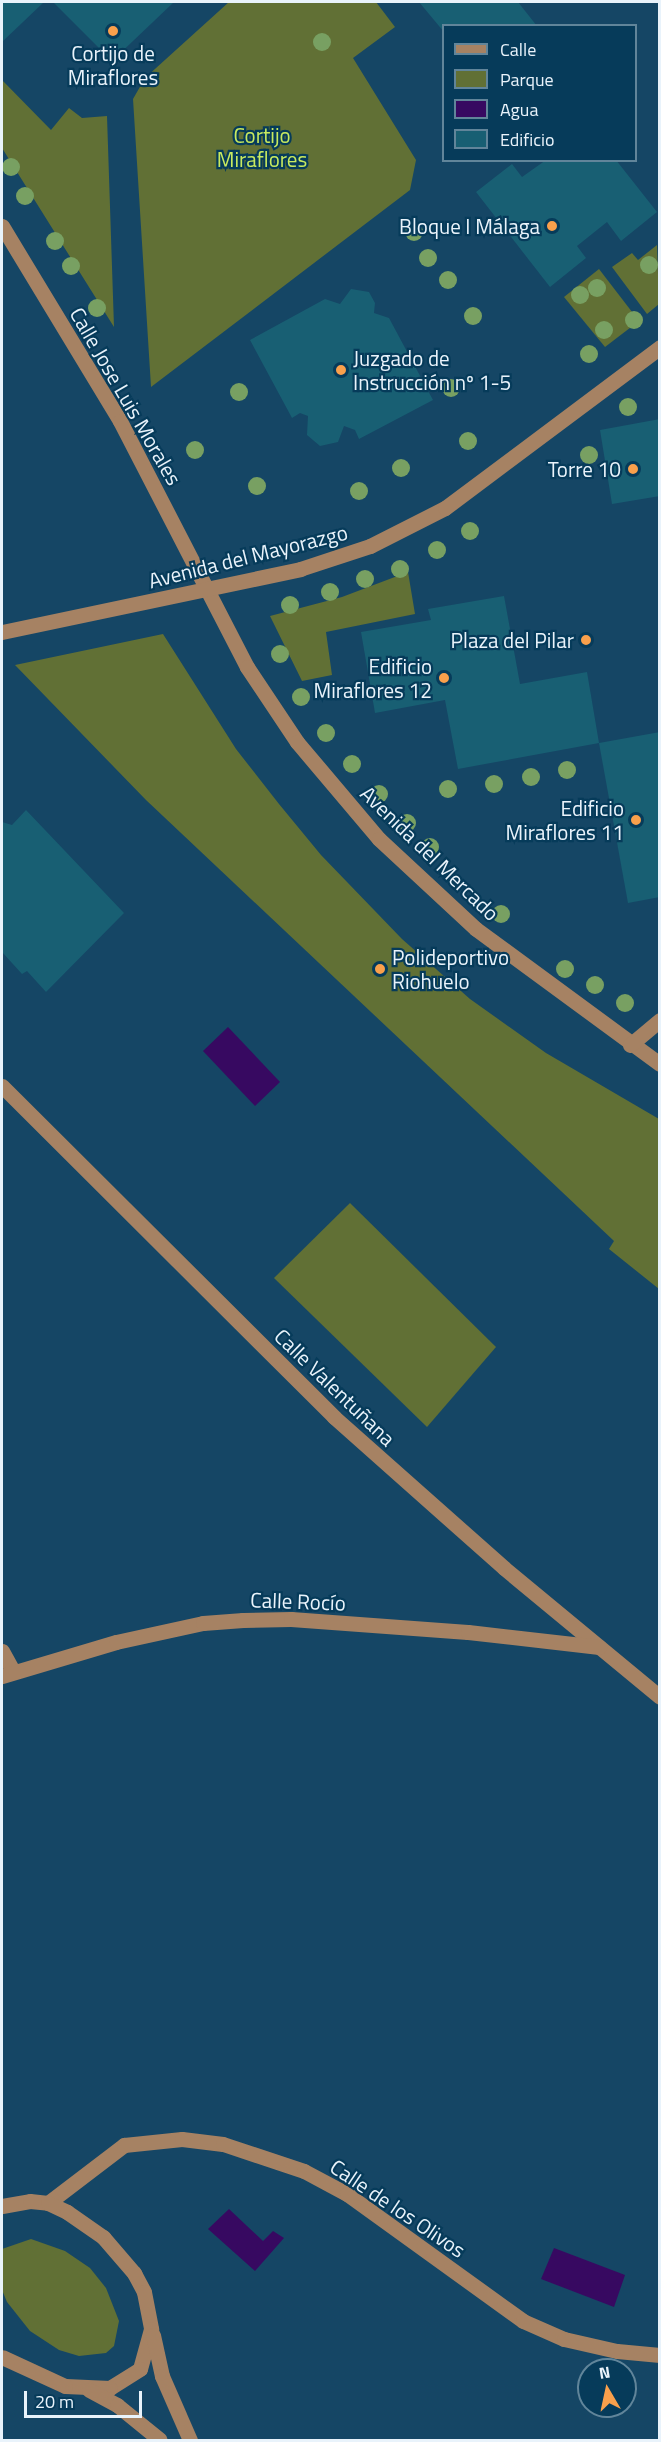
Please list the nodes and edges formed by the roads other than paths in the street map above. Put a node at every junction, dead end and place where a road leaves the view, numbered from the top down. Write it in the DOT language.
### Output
graph roads {
  1 [pos="2,226"];
  2 [pos="660,347"];
  3 [pos="208,589"];
  4 [pos="2,632"];
  5 [pos="660,1020"];
  6 [pos="630,1045"];
  7 [pos="660,1064"];
  8 [pos="2,1086"];
  9 [pos="599,1647"];
  10 [pos="2,1651"];
  11 [pos="7,1673"];
  12 [pos="660,1697"];
  13 [pos="48,2203"];
  14 [pos="2,2206"];
  15 [pos="151,2329"];
  16 [pos="660,2355"];
  17 [pos="2,2358"];
  18 [pos="89,2390"];
  19 [pos="160,2440"];
  20 [pos="190,2440"];
  1 -- 3 [label="street, Calle Jose Luis Morales"];
  2 -- 3 [label="street, Avenida del Mayorazgo"];
  3 -- 4 [label="street, Avenida del Mayorazgo"];
  3 -- 6 [label="street, Avenida del Mercado"];
  5 -- 6 [label="street"];
  6 -- 7 [label="street, Avenida del Mercado"];
  8 -- 9 [label="street, Calle Valentuñana"];
  9 -- 11 [label="street, Calle Rocío"];
  9 -- 12 [label="street, Calle Valentuñana"];
  10 -- 11 [label="street"];
  13 -- 14 [label="street"];
  13 -- 15 [label="street"];
  13 -- 16 [label="street, Calle de los Olivos"];
  15 -- 18 [label="street"];
  15 -- 20 [label="street"];
  17 -- 18 [label="street"];
  18 -- 19 [label="street"];
}
